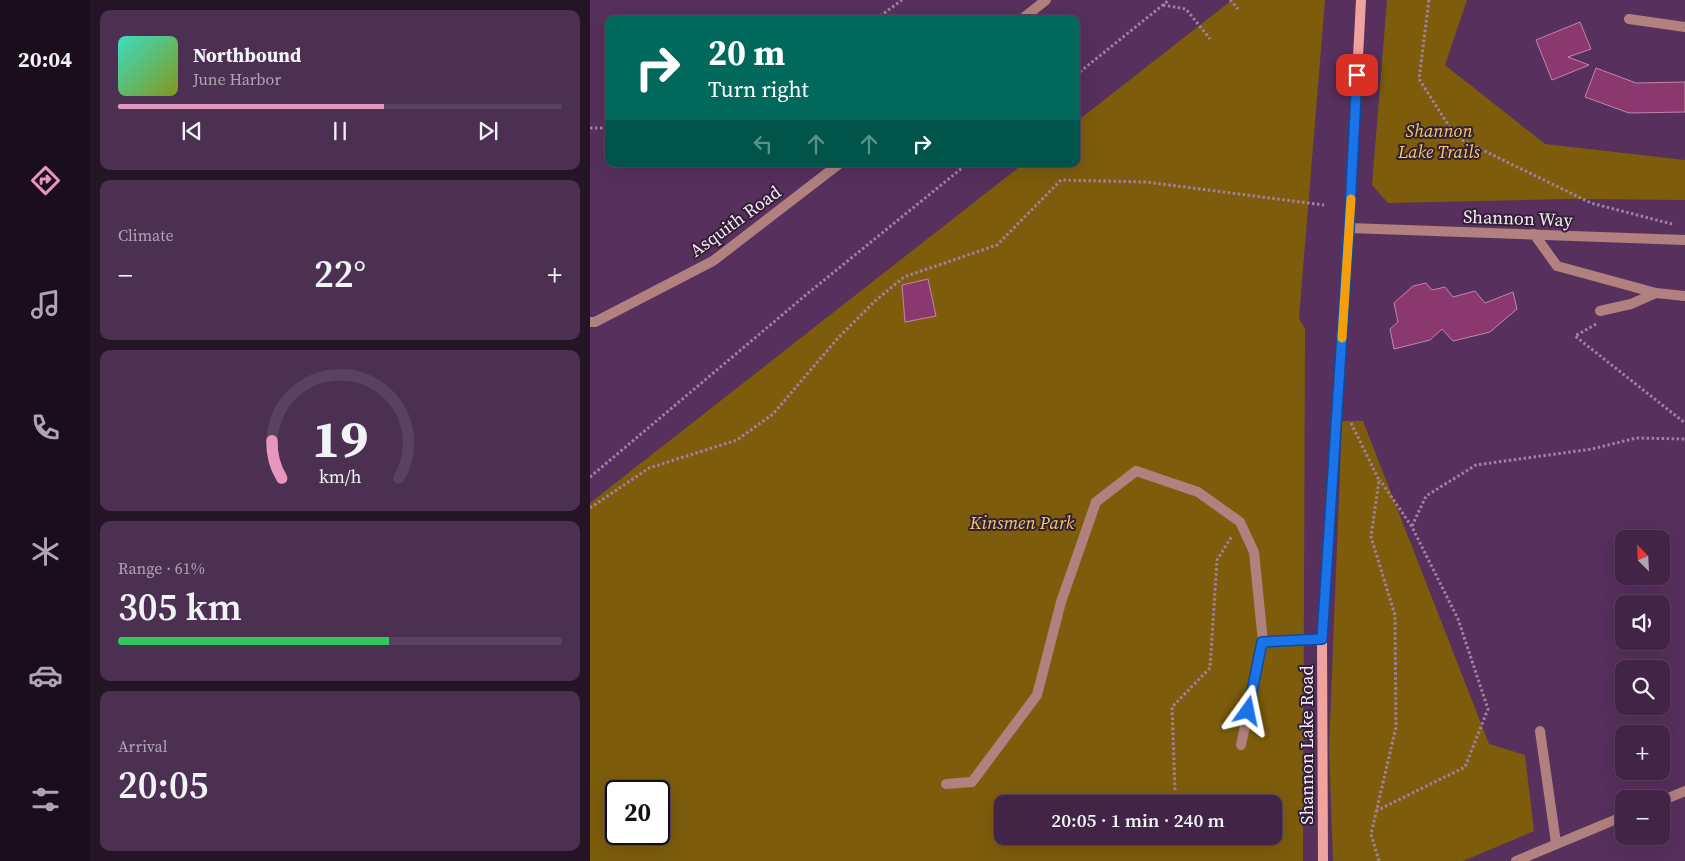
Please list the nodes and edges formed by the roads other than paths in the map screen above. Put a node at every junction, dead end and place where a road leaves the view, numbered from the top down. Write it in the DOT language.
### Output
graph roads {
  1 [pos="1046,0"];
  2 [pos="1361,0"];
  3 [pos="1027,15"];
  4 [pos="1629,20"];
  5 [pos="1685,27"];
  6 [pos="835,167"];
  7 [pos="1349,228"];
  8 [pos="1534,234"];
  9 [pos="1685,240"];
  10 [pos="1656,293"];
  11 [pos="1685,296"];
  12 [pos="1600,311"];
  13 [pos="590,322"];
  14 [pos="1322,639"];
  15 [pos="1262,642"];
  16 [pos="1540,731"];
  17 [pos="1242,745"];
  18 [pos="946,784"];
  19 [pos="1685,791"];
  20 [pos="1670,797"];
  21 [pos="1615,820"];
  22 [pos="1556,843"];
  23 [pos="1323,861"];
  24 [pos="1516,861"];
  1 -- 3 [label="street"];
  2 -- 7 [label="main road, Shannon Lake Road"];
  4 -- 5 [label="street"];
  6 -- 13 [label="street, Asquith Road"];
  7 -- 8 [label="street, Shannon Way"];
  7 -- 14 [label="main road, Shannon Lake Road"];
  8 -- 9 [label="street, Shannon Way"];
  8 -- 10 [label="street"];
  10 -- 11 [label="street"];
  10 -- 12 [label="street"];
  14 -- 15 [label="street"];
  14 -- 23 [label="main road, Shannon Lake Road"];
  15 -- 17 [label="street"];
  15 -- 18 [label="street"];
  16 -- 22 [label="street"];
  19 -- 20 [label="street"];
  21 -- 22 [label="street"];
  22 -- 24 [label="street"];
}
